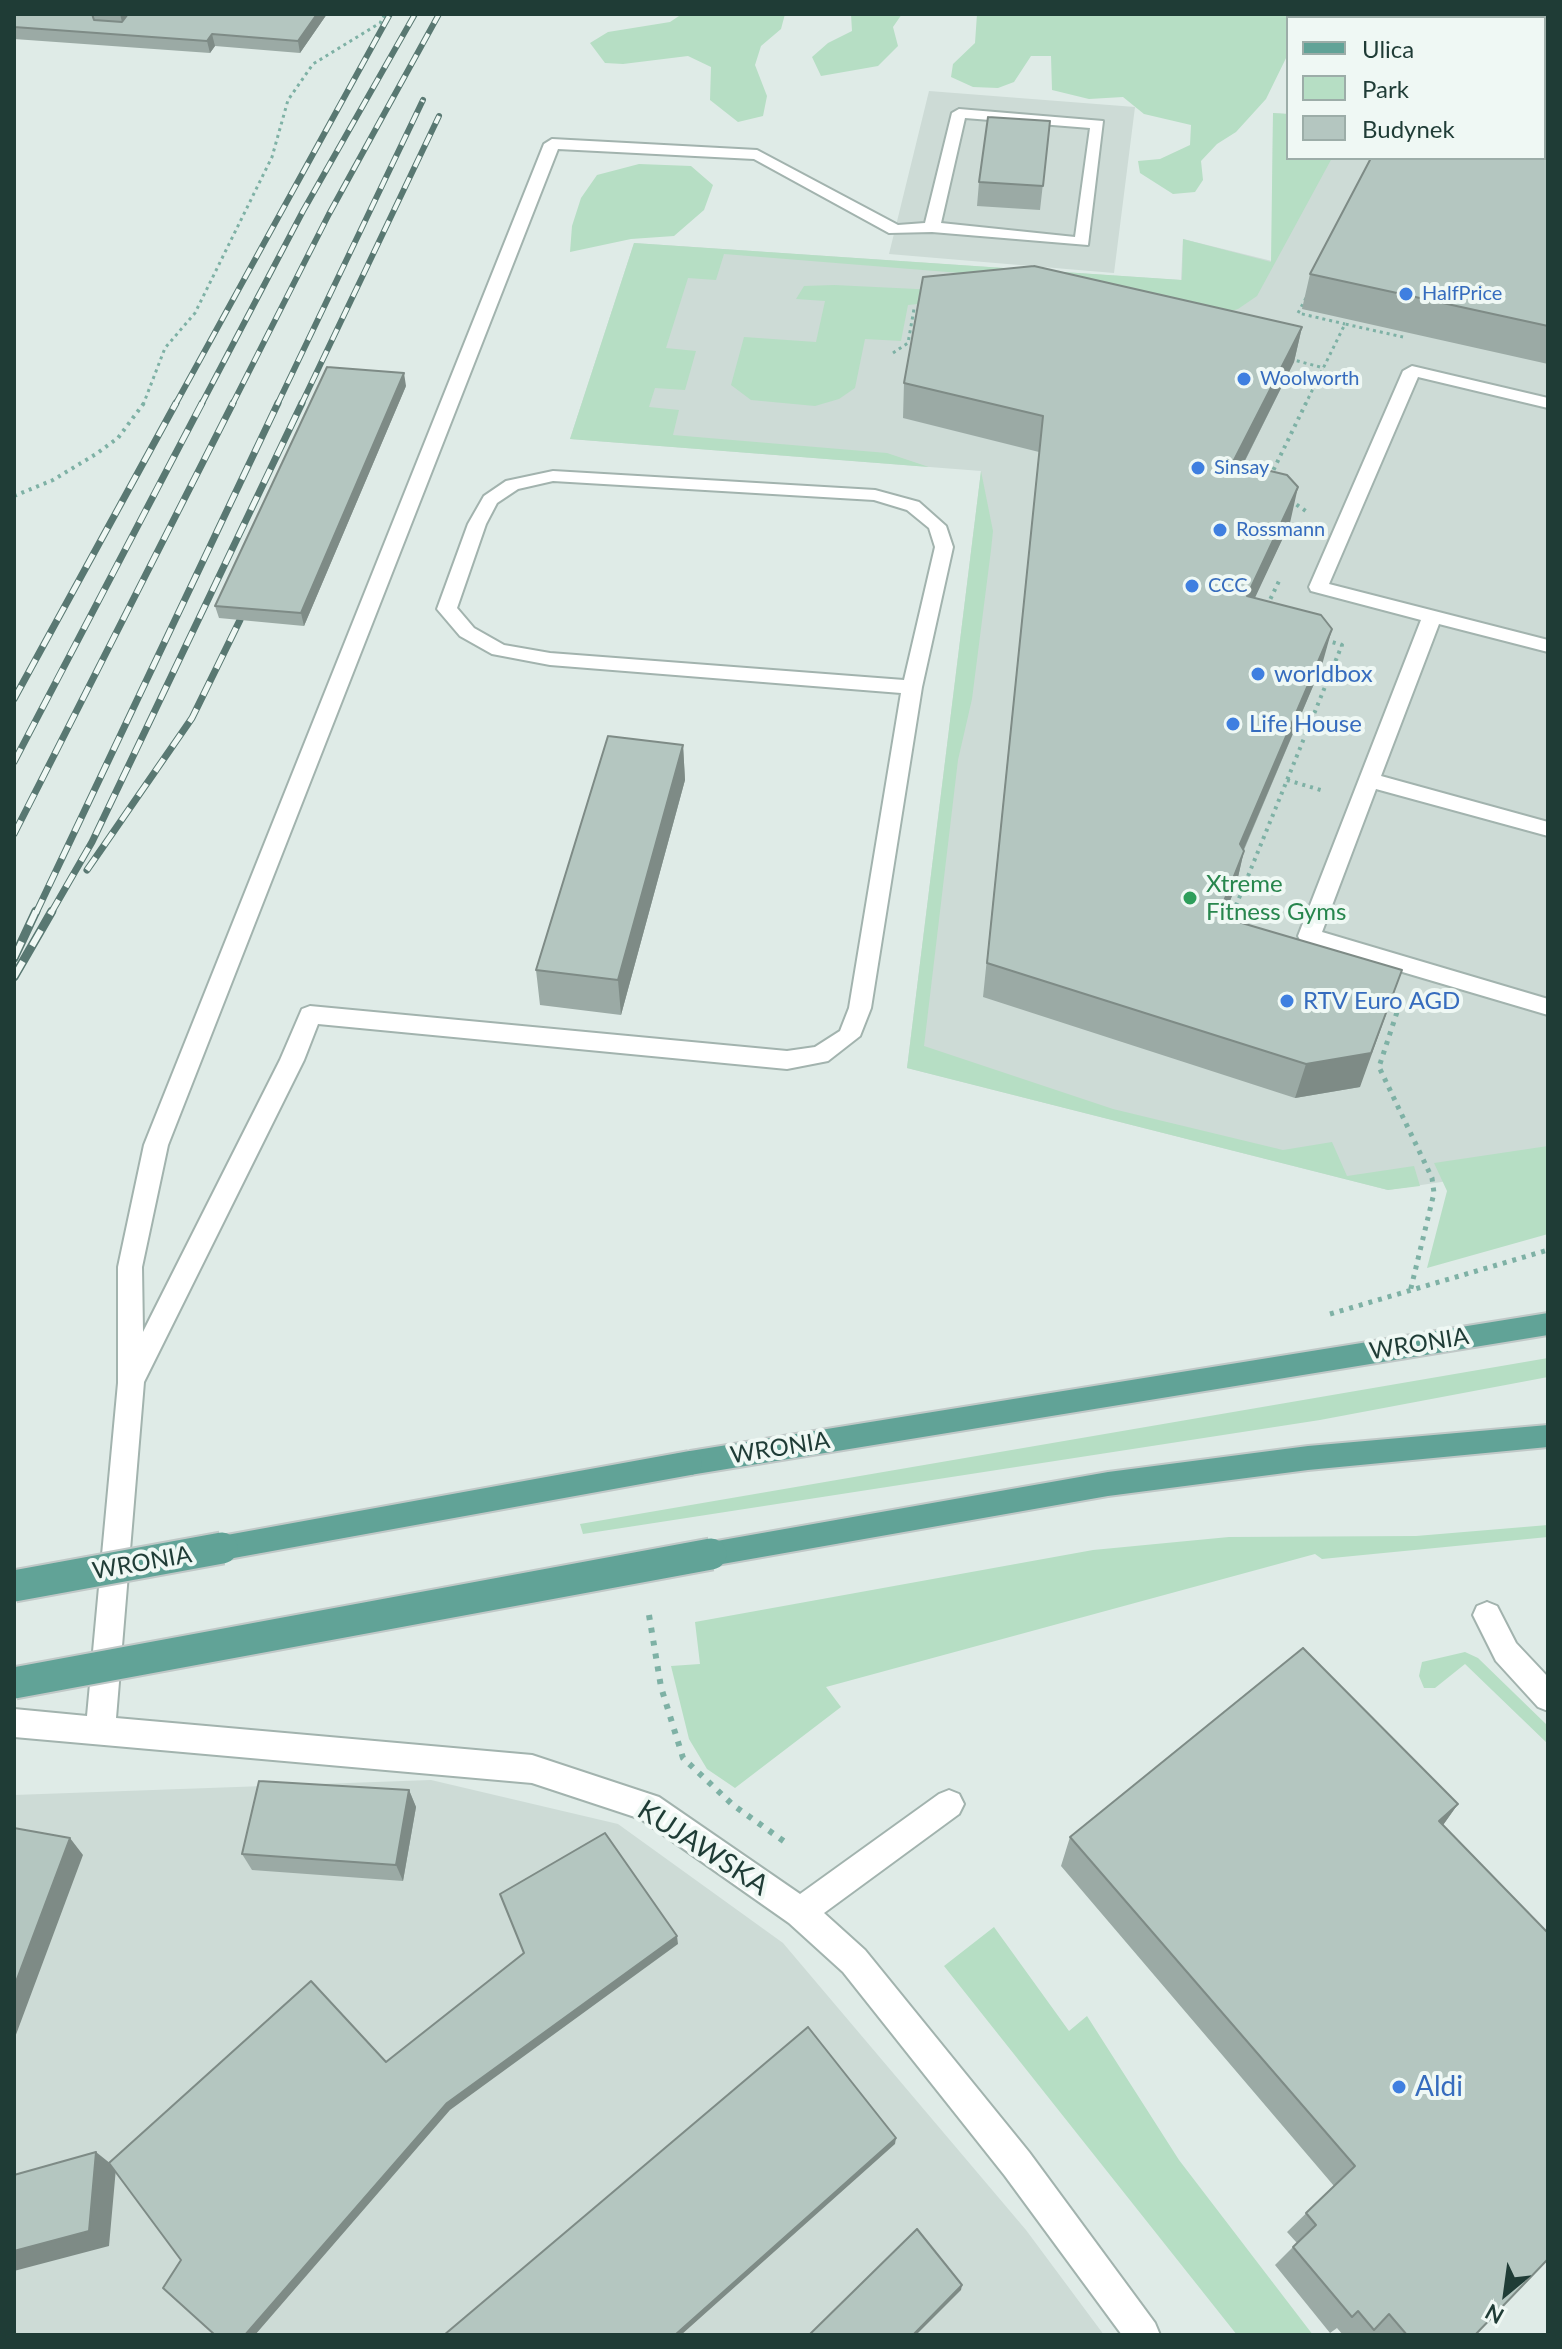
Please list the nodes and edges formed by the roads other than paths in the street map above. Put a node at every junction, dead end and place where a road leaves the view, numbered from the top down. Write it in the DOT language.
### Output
graph roads {
  1 [pos="932,227"];
  2 [pos="1548,403"];
  3 [pos="1432,616"];
  4 [pos="1548,646"];
  5 [pos="912,687"];
  6 [pos="1369,780"];
  7 [pos="1548,829"];
  8 [pos="1548,1007"];
  9 [pos="1548,1324"];
  10 [pos="131,1383"];
  11 [pos="1548,1436"];
  12 [pos="14,1586"];
  13 [pos="1487,1615"];
  14 [pos="14,1683"];
  15 [pos="1548,1697"];
  16 [pos="14,1723"];
  17 [pos="100,1731"];
  18 [pos="949,1804"];
  19 [pos="800,1912"];
  20 [pos="1143,2335"];
  1 -- 1 [label="street"];
  1 -- 10 [label="street"];
  2 -- 3 [label="street"];
  3 -- 4 [label="street"];
  3 -- 6 [label="street"];
  5 -- 5 [label="street"];
  5 -- 10 [label="street"];
  6 -- 7 [label="street"];
  6 -- 8 [label="street"];
  9 -- 12 [label="main road, WRONIA, bridge"];
  10 -- 17 [label="street"];
  11 -- 14 [label="main road, bridge"];
  13 -- 15 [label="street"];
  16 -- 17 [label="street, KUJAWSKA"];
  17 -- 19 [label="street, KUJAWSKA"];
  18 -- 19 [label="street"];
  19 -- 20 [label="street, KUJAWSKA"];
}
